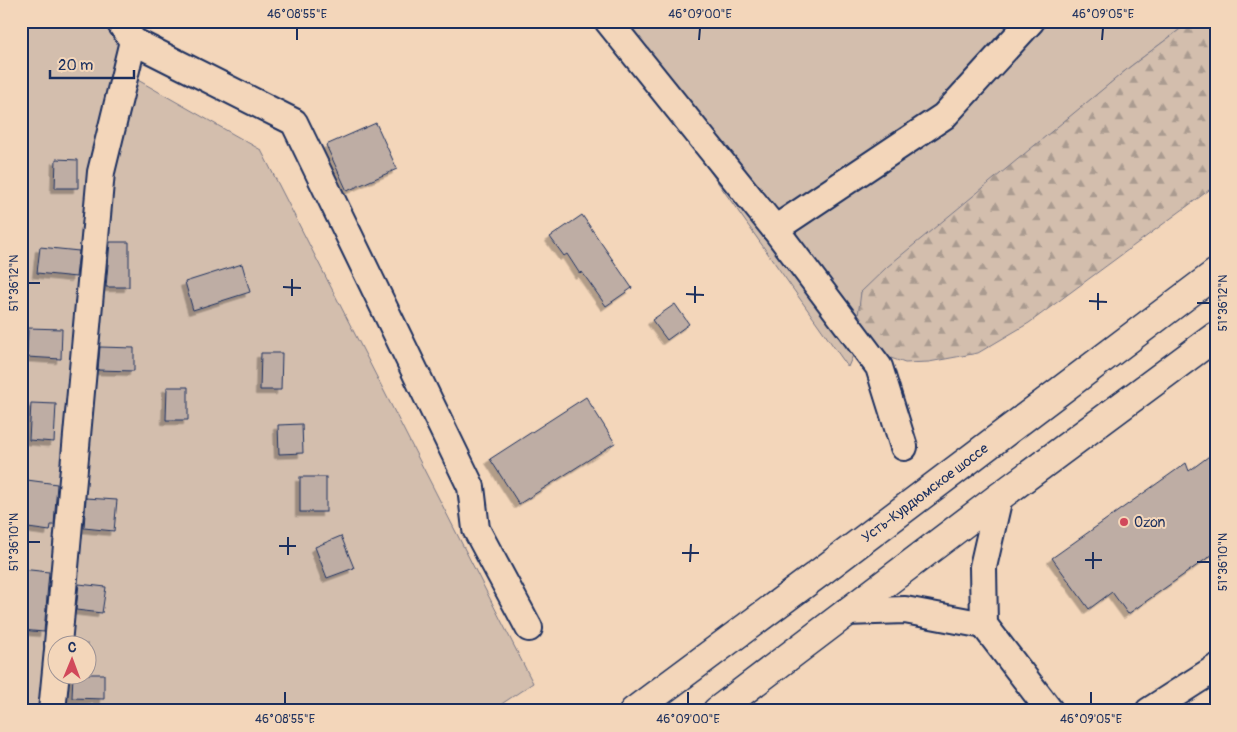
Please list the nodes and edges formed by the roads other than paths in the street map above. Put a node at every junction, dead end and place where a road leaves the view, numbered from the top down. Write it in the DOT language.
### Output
graph roads {
  1 [pos="608,21"];
  2 [pos="1031,21"];
  3 [pos="126,31"];
  4 [pos="775,229"];
  5 [pos="1216,273"];
  6 [pos="1216,336"];
  7 [pos="904,447"];
  8 [pos="999,497"];
  9 [pos="846,612"];
  10 [pos="984,625"];
  11 [pos="529,628"];
  12 [pos="59,634"];
  13 [pos="1216,668"];
  14 [pos="55,684"];
  15 [pos="52,711"];
  16 [pos="634,711"];
  17 [pos="718,711"];
  18 [pos="1050,711"];
  19 [pos="1149,711"];
  1 -- 4 [label="street"];
  2 -- 4 [label="street"];
  3 -- 11 [label="street"];
  3 -- 12 [label="street"];
  4 -- 7 [label="street"];
  5 -- 16 [label="main road, Усть-Курдюмское шоссе"];
  6 -- 8 [label="main road"];
  8 -- 9 [label="main road"];
  8 -- 10 [label="street"];
  9 -- 10 [label="street"];
  9 -- 17 [label="main road"];
  10 -- 18 [label="street"];
  13 -- 19 [label="street"];
  14 -- 15 [label="street"];
}
